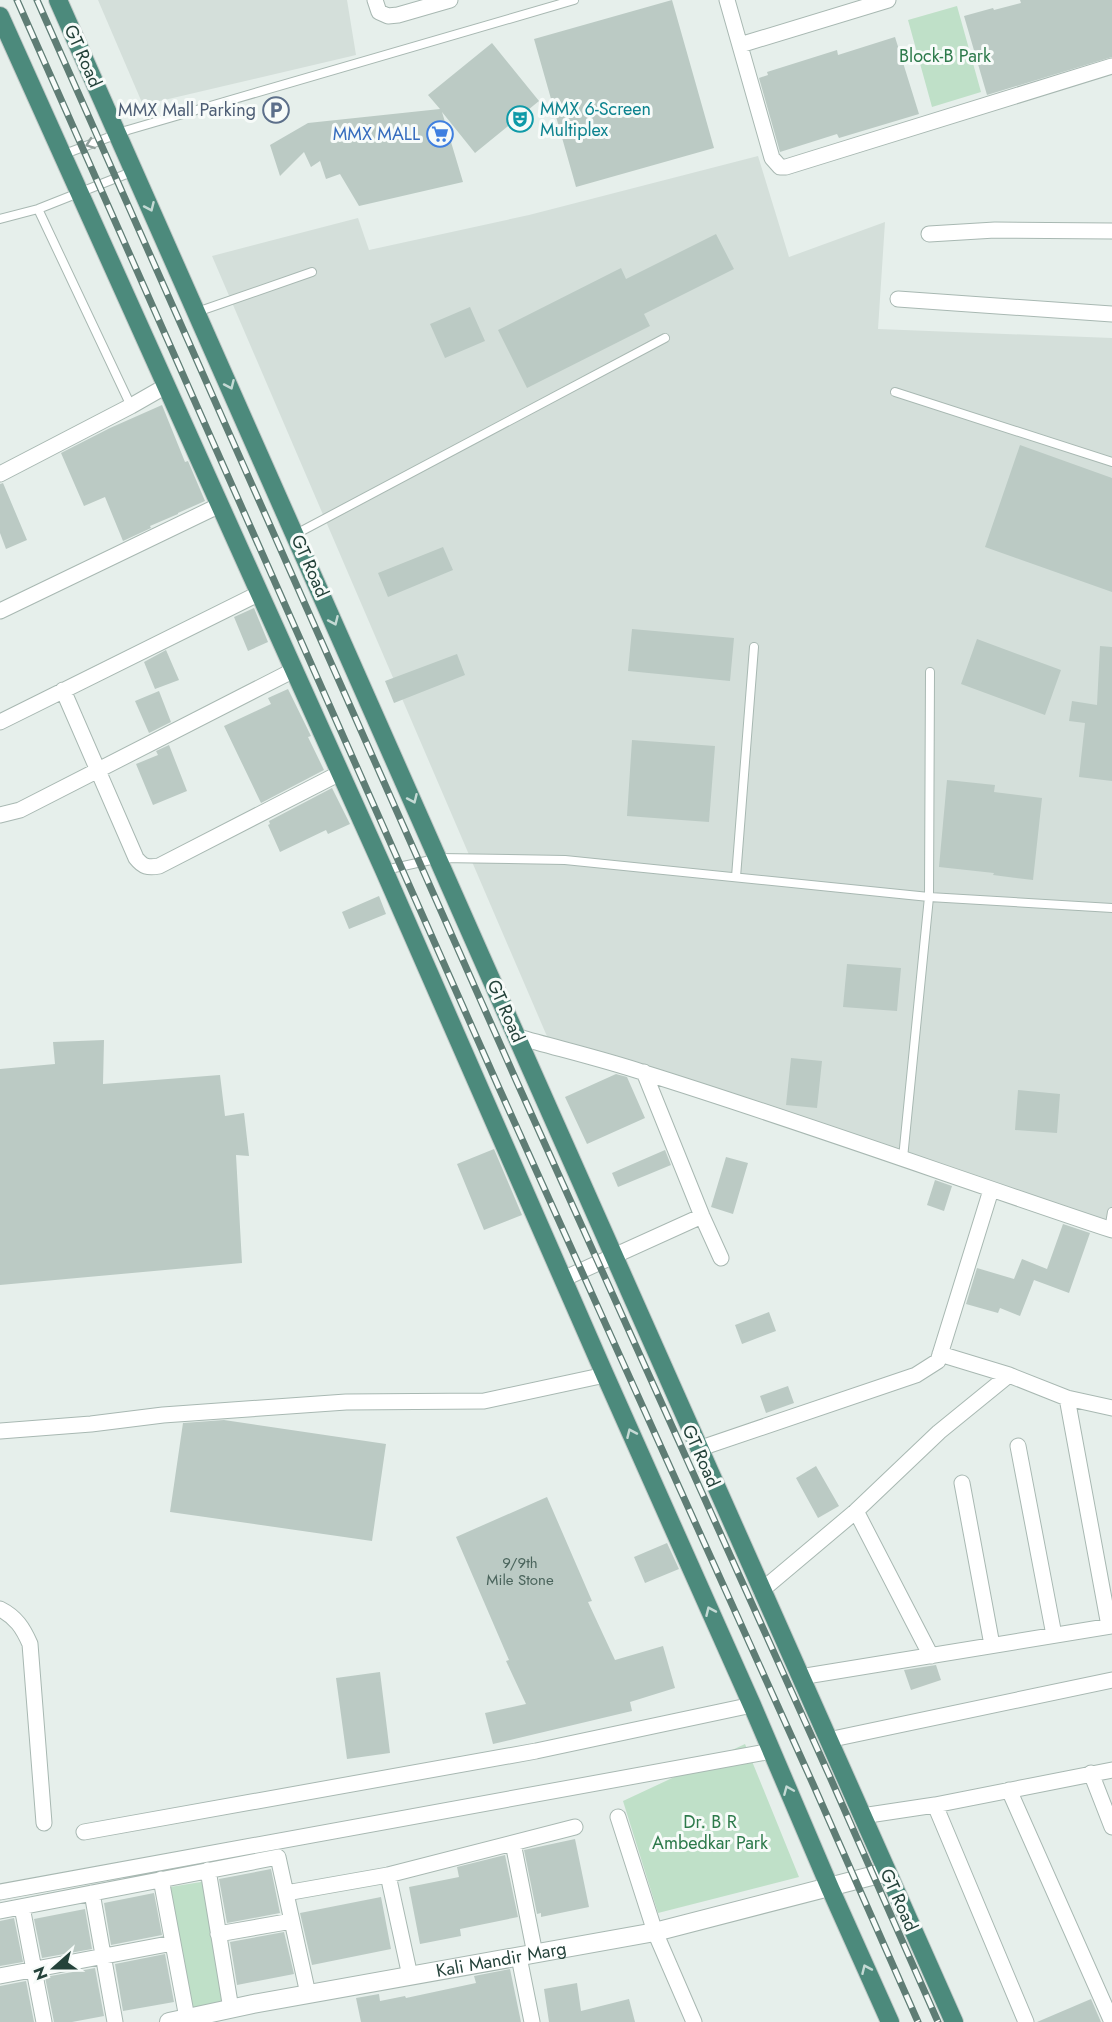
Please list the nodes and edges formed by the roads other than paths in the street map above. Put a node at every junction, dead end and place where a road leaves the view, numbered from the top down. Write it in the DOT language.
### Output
graph roads {
  1 [pos="58,0"];
  2 [pos="375,0"];
  3 [pos="450,0"];
  4 [pos="574,0"];
  5 [pos="727,0"];
  6 [pos="888,0"];
  7 [pos="0,16"];
  8 [pos="740,45"];
  9 [pos="1112,66"];
  10 [pos="118,134"];
  11 [pos="62,155"];
  12 [pos="134,171"];
  13 [pos="80,194"];
  14 [pos="38,209"];
  15 [pos="0,219"];
  16 [pos="1112,231"];
  17 [pos="929,234"];
  18 [pos="312,272"];
  19 [pos="898,299"];
  20 [pos="197,312"];
  21 [pos="1112,314"];
  22 [pos="665,338"];
  23 [pos="166,386"];
  24 [pos="895,392"];
  25 [pos="131,406"];
  26 [pos="1112,462"];
  27 [pos="0,474"];
  28 [pos="220,505"];
  29 [pos="296,534"];
  30 [pos="260,593"];
  31 [pos="0,611"];
  32 [pos="754,647"];
  33 [pos="294,670"];
  34 [pos="930,672"];
  35 [pos="63,690"];
  36 [pos="0,722"];
  37 [pos="99,771"];
  38 [pos="340,773"];
  39 [pos="0,815"];
  40 [pos="440,858"];
  41 [pos="384,870"];
  42 [pos="736,877"];
  43 [pos="929,897"];
  44 [pos="1112,908"];
  45 [pos="518,1037"];
  46 [pos="644,1072"];
  47 [pos="903,1158"];
  48 [pos="991,1190"];
  49 [pos="1112,1212"];
  50 [pos="702,1216"];
  51 [pos="1111,1230"];
  52 [pos="613,1255"];
  53 [pos="721,1258"];
  54 [pos="563,1279"];
  55 [pos="940,1354"];
  56 [pos="605,1375"];
  57 [pos="1009,1375"];
  58 [pos="1067,1398"];
  59 [pos="1112,1408"];
  60 [pos="0,1431"];
  61 [pos="1018,1446"];
  62 [pos="698,1449"];
  63 [pos="962,1484"];
  64 [pos="856,1511"];
  65 [pos="761,1591"];
  66 [pos="0,1609"];
  67 [pos="1111,1626"];
  68 [pos="1054,1635"];
  69 [pos="992,1645"];
  70 [pos="931,1656"];
  71 [pos="800,1677"];
  72 [pos="1112,1680"];
  73 [pos="752,1705"];
  74 [pos="828,1740"];
  75 [pos="771,1750"];
  76 [pos="1112,1770"];
  77 [pos="1090,1773"];
  78 [pos="1009,1790"];
  79 [pos="935,1805"];
  80 [pos="862,1816"];
  81 [pos="618,1817"];
  82 [pos="44,1823"];
  83 [pos="575,1827"];
  84 [pos="1112,1827"];
  85 [pos="84,1832"];
  86 [pos="513,1843"];
  87 [pos="208,1870"];
  88 [pos="887,1872"];
  89 [pos="388,1875"];
  90 [pos="161,1879"];
  91 [pos="830,1888"];
  92 [pos="0,1892"];
  93 [pos="92,1893"];
  94 [pos="286,1893"];
  95 [pos="22,1907"];
  96 [pos="0,1911"];
  97 [pos="292,1921"];
  98 [pos="655,1932"];
  99 [pos="218,1934"];
  100 [pos="173,1943"];
  101 [pos="527,1955"];
  102 [pos="103,1956"];
  103 [pos="34,1970"];
  104 [pos="0,1976"];
  105 [pos="410,1976"];
  106 [pos="308,1994"];
  107 [pos="231,2009"];
  108 [pos="188,2018"];
  109 [pos="44,2022"];
  110 [pos="115,2022"];
  111 [pos="169,2022"];
  112 [pos="532,2022"];
  113 [pos="694,2022"];
  114 [pos="890,2022"];
  115 [pos="954,2022"];
  116 [pos="1026,2022"];
  117 [pos="1112,2022"];
  1 -- 10 [label="highway, GT Road"];
  2 -- 3 [label="street"];
  4 -- 10 [label="lane"];
  5 -- 8 [label="street"];
  6 -- 8 [label="street"];
  7 -- 11 [label="highway"];
  8 -- 9 [label="street"];
  10 -- 11 [label="lane, one-way"];
  10 -- 12 [label="highway, GT Road"];
  11 -- 13 [label="highway"];
  12 -- 13 [label="lane"];
  12 -- 20 [label="highway, GT Road, one-way"];
  13 -- 14 [label="lane"];
  13 -- 23 [label="highway"];
  14 -- 15 [label="lane"];
  14 -- 25 [label="lane"];
  16 -- 17 [label="street"];
  18 -- 20 [label="lane"];
  19 -- 21 [label="street"];
  20 -- 29 [label="highway, GT Road, one-way"];
  22 -- 29 [label="lane"];
  23 -- 25 [label="street"];
  23 -- 28 [label="highway"];
  24 -- 26 [label="lane"];
  25 -- 27 [label="street"];
  28 -- 30 [label="highway"];
  28 -- 31 [label="street"];
  29 -- 40 [label="highway, GT Road, one-way"];
  30 -- 33 [label="highway"];
  30 -- 35 [label="street"];
  32 -- 42 [label="lane"];
  33 -- 37 [label="street"];
  33 -- 38 [label="highway"];
  34 -- 43 [label="lane"];
  35 -- 36 [label="street"];
  35 -- 37 [label="street"];
  37 -- 38 [label="street"];
  37 -- 39 [label="street"];
  38 -- 41 [label="highway"];
  40 -- 41 [label="lane"];
  40 -- 42 [label="lane"];
  40 -- 45 [label="highway, GT Road"];
  41 -- 54 [label="highway"];
  42 -- 43 [label="lane"];
  43 -- 44 [label="lane"];
  43 -- 47 [label="lane"];
  45 -- 46 [label="street"];
  45 -- 52 [label="highway, GT Road"];
  46 -- 47 [label="street"];
  46 -- 50 [label="street"];
  47 -- 48 [label="street"];
  48 -- 51 [label="street"];
  48 -- 55 [label="street"];
  49 -- 51 [label="lane"];
  50 -- 52 [label="street"];
  50 -- 53 [label="street"];
  52 -- 54 [label="street"];
  52 -- 62 [label="highway, GT Road"];
  54 -- 56 [label="highway"];
  55 -- 57 [label="street"];
  55 -- 62 [label="street"];
  56 -- 60 [label="street"];
  73 -- 56 [label="highway, one-way"];
  57 -- 58 [label="street"];
  57 -- 64 [label="street"];
  58 -- 59 [label="street"];
  58 -- 67 [label="street"];
  61 -- 68 [label="street"];
  62 -- 65 [label="highway, GT Road"];
  63 -- 69 [label="street"];
  64 -- 65 [label="street"];
  64 -- 70 [label="street"];
  65 -- 71 [label="highway, GT Road"];
  66 -- 82 [label="street"];
  67 -- 68 [label="street"];
  68 -- 69 [label="street"];
  69 -- 70 [label="street"];
  70 -- 71 [label="street"];
  71 -- 74 [label="highway, GT Road"];
  72 -- 74 [label="street"];
  73 -- 75 [label="highway"];
  73 -- 85 [label="street"];
  74 -- 80 [label="highway, GT Road"];
  91 -- 75 [label="highway, one-way"];
  75 -- 92 [label="street"];
  76 -- 77 [label="street"];
  77 -- 78 [label="street"];
  77 -- 84 [label="street"];
  78 -- 79 [label="street"];
  78 -- 117 [label="street"];
  79 -- 80 [label="street"];
  79 -- 116 [label="street"];
  80 -- 88 [label="highway, GT Road"];
  81 -- 98 [label="street"];
  83 -- 86 [label="street"];
  86 -- 89 [label="street"];
  86 -- 101 [label="street"];
  87 -- 90 [label="street"];
  87 -- 94 [label="street"];
  87 -- 99 [label="street"];
  88 -- 91 [label="street, Kali Mandir Marg"];
  88 -- 115 [label="highway, GT Road"];
  89 -- 94 [label="street"];
  89 -- 105 [label="street"];
  90 -- 93 [label="street"];
  90 -- 100 [label="street"];
  91 -- 98 [label="street, Kali Mandir Marg"];
  114 -- 91 [label="highway, one-way"];
  93 -- 95 [label="street"];
  93 -- 102 [label="street"];
  94 -- 97 [label="street"];
  95 -- 96 [label="street"];
  95 -- 103 [label="street"];
  97 -- 99 [label="street"];
  97 -- 106 [label="street"];
  98 -- 101 [label="street, Kali Mandir Marg"];
  98 -- 113 [label="street"];
  99 -- 107 [label="street"];
  100 -- 102 [label="street"];
  100 -- 108 [label="street"];
  101 -- 105 [label="street, Kali Mandir Marg"];
  101 -- 112 [label="street"];
  102 -- 103 [label="street"];
  102 -- 110 [label="street"];
  103 -- 104 [label="street"];
  103 -- 109 [label="street"];
  105 -- 106 [label="street, Kali Mandir Marg"];
  106 -- 107 [label="street, Kali Mandir Marg"];
  107 -- 108 [label="street, Kali Mandir Marg"];
  108 -- 111 [label="street, Kali Mandir Marg"];
}
